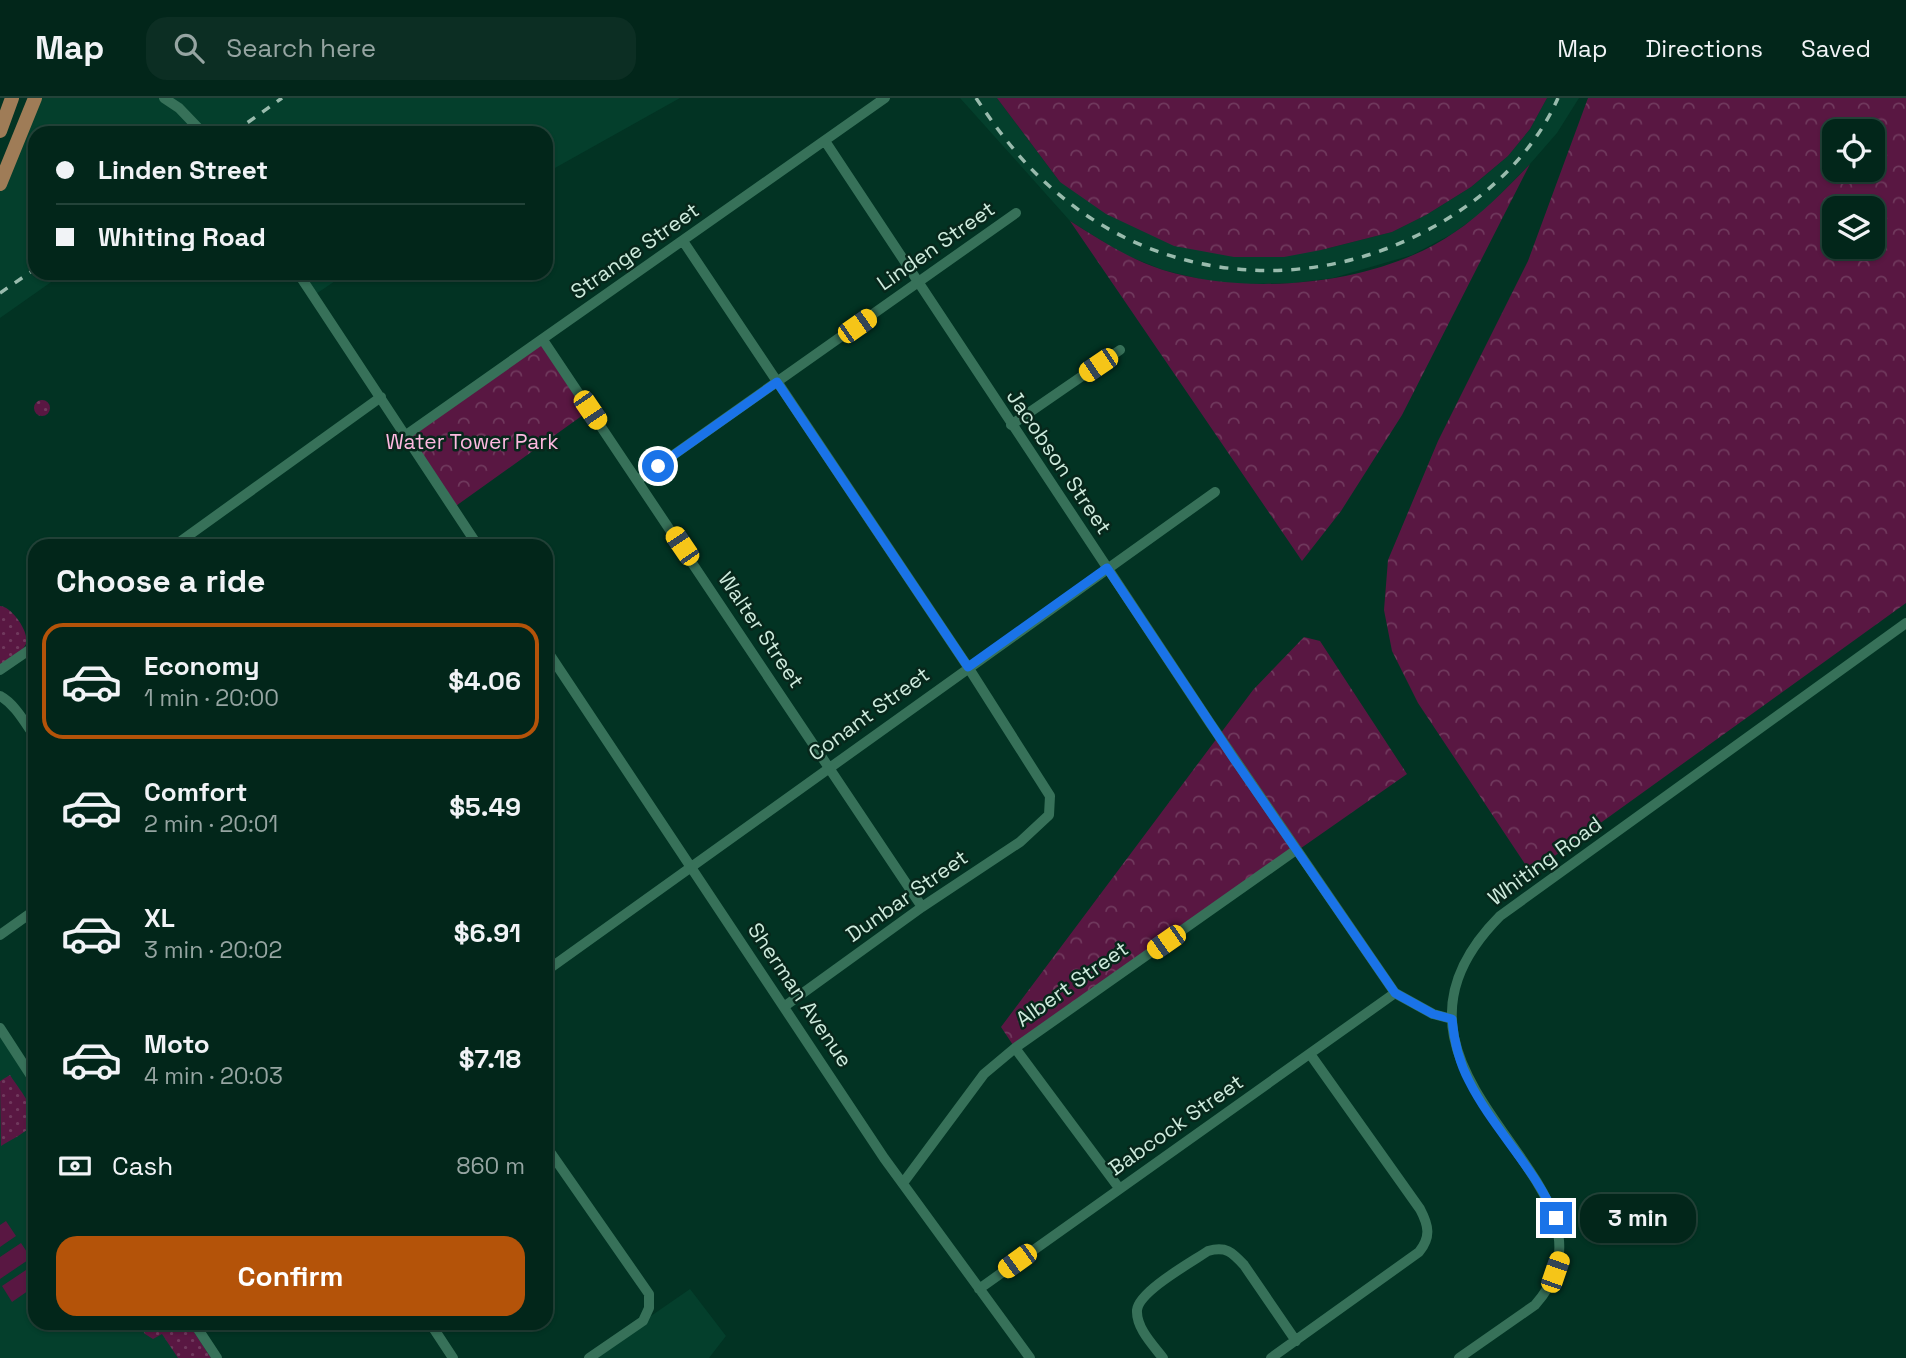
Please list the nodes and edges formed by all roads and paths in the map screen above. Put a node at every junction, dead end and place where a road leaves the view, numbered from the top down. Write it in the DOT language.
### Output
graph roads {
  1 [pos="12,98"];
  2 [pos="35,98"];
  3 [pos="164,98"];
  4 [pos="885,98"];
  5 [pos="197,126"];
  6 [pos="0,131"];
  7 [pos="825,141"];
  8 [pos="0,184"];
  9 [pos="1016,212"];
  10 [pos="683,241"];
  11 [pos="303,280"];
  12 [pos="917,283"];
  13 [pos="543,340"];
  14 [pos="1120,350"];
  15 [pos="777,382"];
  16 [pos="381,397"];
  17 [pos="1011,425"];
  18 [pos="406,435"];
  19 [pos="638,480"];
  20 [pos="1215,492"];
  21 [pos="184,539"];
  22 [pos="473,539"];
  23 [pos="1107,568"];
  24 [pos="1906,623"];
  25 [pos="28,651"];
  26 [pos="553,659"];
  27 [pos="968,667"];
  28 [pos="0,670"];
  29 [pos="0,696"];
  30 [pos="28,728"];
  31 [pos="829,766"];
  32 [pos="1296,850"];
  33 [pos="691,866"];
  34 [pos="922,907"];
  35 [pos="28,915"];
  36 [pos="0,935"];
  37 [pos="553,966"];
  38 [pos="1395,993"];
  39 [pos="785,1006"];
  40 [pos="1452,1019"];
  41 [pos="0,1028"];
  42 [pos="1015,1048"];
  43 [pos="1310,1054"];
  44 [pos="28,1071"];
  45 [pos="553,1156"];
  46 [pos="903,1183"];
  47 [pos="1119,1188"];
  48 [pos="979,1289"];
  49 [pos="199,1330"];
  50 [pos="434,1330"];
  51 [pos="1296,1341"];
  52 [pos="217,1358"];
  53 [pos="453,1358"];
  54 [pos="589,1358"];
  55 [pos="1030,1358"];
  56 [pos="1163,1358"];
  57 [pos="1271,1358"];
  58 [pos="1459,1358"];
  1 -- 6 [label="main road"];
  2 -- 8 [label="main road"];
  3 -- 5 [label="street"];
  4 -- 7 [label="street, Strange Street"];
  7 -- 10 [label="street, Strange Street"];
  7 -- 12 [label="street, Jacobson Street"];
  9 -- 12 [label="street, Linden Street"];
  10 -- 13 [label="street, Strange Street"];
  10 -- 15 [label="street"];
  11 -- 16 [label="street"];
  12 -- 15 [label="street, Linden Street"];
  12 -- 17 [label="street, Jacobson Street"];
  13 -- 18 [label="street, Strange Street"];
  13 -- 19 [label="street, Walter Street"];
  14 -- 17 [label="street"];
  15 -- 19 [label="street, Linden Street"];
  15 -- 27 [label="street"];
  16 -- 18 [label="street"];
  16 -- 21 [label="street"];
  17 -- 23 [label="street, Jacobson Street"];
  18 -- 22 [label="street"];
  19 -- 31 [label="street, Walter Street"];
  20 -- 23 [label="street, Conant Street"];
  23 -- 27 [label="street, Conant Street"];
  23 -- 32 [label="street, Jacobson Street"];
  24 -- 40 [label="street, Whiting Road"];
  25 -- 28 [label="street"];
  26 -- 33 [label="street, Sherman Avenue"];
  27 -- 31 [label="street, Conant Street"];
  27 -- 34 [label="street, Dunbar Street"];
  29 -- 30 [label="street"];
  31 -- 33 [label="street, Conant Street"];
  31 -- 34 [label="street, Walter Street"];
  32 -- 38 [label="street, Jacobson Street"];
  32 -- 42 [label="street, Albert Street"];
  33 -- 37 [label="street, Conant Street"];
  33 -- 39 [label="street, Sherman Avenue"];
  34 -- 39 [label="street, Dunbar Street"];
  35 -- 36 [label="street"];
  38 -- 40 [label="street, Jacobson Street"];
  38 -- 43 [label="street, Babcock Street"];
  39 -- 46 [label="street, Sherman Avenue"];
  40 -- 58 [label="street, Whiting Road"];
  41 -- 44 [label="street"];
  42 -- 46 [label="street, Albert Street"];
  42 -- 47 [label="street"];
  43 -- 47 [label="street, Babcock Street"];
  43 -- 51 [label="street"];
  45 -- 54 [label="street"];
  46 -- 48 [label="street, Sherman Avenue"];
  47 -- 48 [label="street, Babcock Street"];
  48 -- 55 [label="street, Sherman Avenue"];
  49 -- 52 [label="street"];
  50 -- 53 [label="street"];
  51 -- 56 [label="street"];
  51 -- 57 [label="street"];
}
